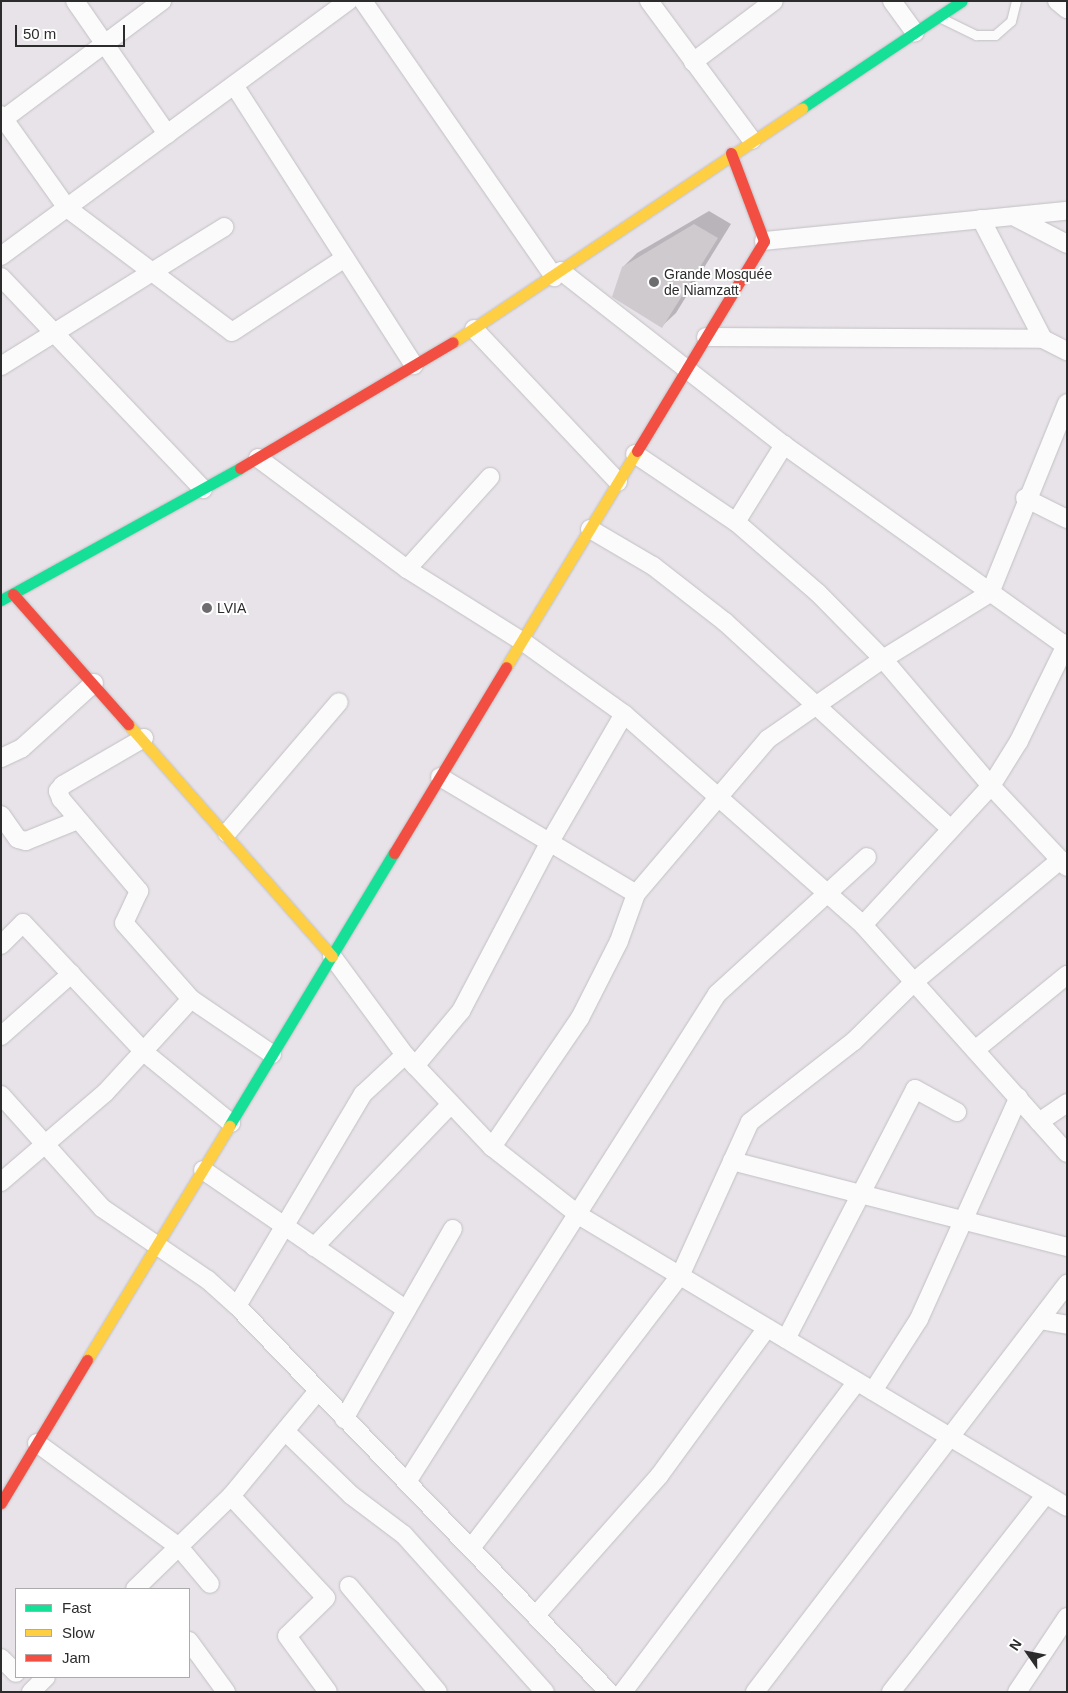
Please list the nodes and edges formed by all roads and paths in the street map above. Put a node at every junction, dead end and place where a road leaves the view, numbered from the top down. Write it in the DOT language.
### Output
graph roads {
  1 [pos="75,1"];
  2 [pos="162,1"];
  3 [pos="348,1"];
  4 [pos="363,1"];
  5 [pos="649,1"];
  6 [pos="774,1"];
  7 [pos="892,1"];
  8 [pos="962,1"];
  9 [pos="1016,1"];
  10 [pos="1057,1"];
  11 [pos="1067,9"];
  12 [pos="938,17"];
  13 [pos="916,33"];
  14 [pos="105,44"];
  15 [pos="693,62"];
  16 [pos="234,85"];
  17 [pos="2,118"];
  18 [pos="167,134"];
  19 [pos="752,140"];
  20 [pos="731,153"];
  21 [pos="67,208"];
  22 [pos="1067,210"];
  23 [pos="1017,218"];
  24 [pos="981,219"];
  25 [pos="224,226"];
  26 [pos="764,241"];
  27 [pos="1067,244"];
  28 [pos="1,256"];
  29 [pos="345,258"];
  30 [pos="152,272"];
  31 [pos="557,274"];
  32 [pos="1,277"];
  33 [pos="474,329"];
  34 [pos="54,333"];
  35 [pos="706,336"];
  36 [pos="1043,339"];
  37 [pos="1067,352"];
  38 [pos="414,365"];
  39 [pos="1,366"];
  40 [pos="686,370"];
  41 [pos="1067,403"];
  42 [pos="784,445"];
  43 [pos="635,454"];
  44 [pos="258,458"];
  45 [pos="490,477"];
  46 [pos="618,482"];
  47 [pos="203,489"];
  48 [pos="1025,498"];
  49 [pos="1067,519"];
  50 [pos="736,522"];
  51 [pos="590,529"];
  52 [pos="407,569"];
  53 [pos="990,593"];
  54 [pos="13,594"];
  55 [pos="1,600"];
  56 [pos="522,641"];
  57 [pos="1066,645"];
  58 [pos="883,659"];
  59 [pos="94,683"];
  60 [pos="339,702"];
  61 [pos="814,706"];
  62 [pos="624,714"];
  63 [pos="144,738"];
  64 [pos="1,758"];
  65 [pos="440,777"];
  66 [pos="991,786"];
  67 [pos="719,796"];
  68 [pos="1,816"];
  69 [pos="78,820"];
  70 [pos="951,829"];
  71 [pos="227,833"];
  72 [pos="548,845"];
  73 [pos="867,857"];
  74 [pos="1064,864"];
  75 [pos="826,890"];
  76 [pos="636,894"];
  77 [pos="863,924"];
  78 [pos="1,945"];
  79 [pos="332,956"];
  80 [pos="71,974"];
  81 [pos="1067,975"];
  82 [pos="915,981"];
  83 [pos="191,999"];
  84 [pos="1,1036"];
  85 [pos="975,1050"];
  86 [pos="145,1053"];
  87 [pos="272,1054"];
  88 [pos="410,1060"];
  89 [pos="1,1095"];
  90 [pos="1019,1097"];
  91 [pos="1067,1103"];
  92 [pos="451,1104"];
  93 [pos="957,1112"];
  94 [pos="1039,1122"];
  95 [pos="231,1123"];
  96 [pos="44,1144"];
  97 [pos="492,1147"];
  98 [pos="1067,1153"];
  99 [pos="732,1161"];
  100 [pos="203,1170"];
  101 [pos="1,1182"];
  102 [pos="862,1194"];
  103 [pos="580,1216"];
  104 [pos="963,1220"];
  105 [pos="285,1226"];
  106 [pos="453,1229"];
  107 [pos="156,1246"];
  108 [pos="314,1247"];
  109 [pos="1067,1248"];
  110 [pos="680,1276"];
  111 [pos="1067,1284"];
  112 [pos="238,1306"];
  113 [pos="407,1310"];
  114 [pos="1040,1320"];
  115 [pos="1067,1325"];
  116 [pos="767,1328"];
  117 [pos="786,1339"];
  118 [pos="858,1382"];
  119 [pos="318,1391"];
  120 [pos="873,1391"];
  121 [pos="344,1419"];
  122 [pos="286,1432"];
  123 [pos="952,1438"];
  124 [pos="37,1444"];
  125 [pos="407,1482"];
  126 [pos="1046,1494"];
  127 [pos="231,1496"];
  128 [pos="1,1502"];
  129 [pos="1067,1507"];
  130 [pos="178,1547"];
  131 [pos="471,1548"];
  132 [pos="210,1584"];
  133 [pos="143,1586"];
  134 [pos="349,1586"];
  135 [pos="536,1615"];
  136 [pos="1067,1617"];
  137 [pos="190,1642"];
  138 [pos="1,1658"];
  139 [pos="15,1672"];
  140 [pos="23,1678"];
  141 [pos="37,1686"];
  142 [pos="226,1692"];
  143 [pos="328,1692"];
  144 [pos="438,1692"];
  145 [pos="545,1692"];
  146 [pos="609,1692"];
  147 [pos="623,1692"];
  148 [pos="756,1692"];
  149 [pos="891,1692"];
  150 [pos="1017,1692"];
  1 -- 14 [label="street"];
  2 -- 14 [label="street"];
  3 -- 16 [label="street"];
  4 -- 31 [label="street"];
  5 -- 15 [label="street"];
  6 -- 15 [label="street"];
  7 -- 13 [label="street"];
  8 -- 12 [label="street"];
  9 -- 12 [label="lane"];
  10 -- 11 [label="street"];
  12 -- 13 [label="street"];
  13 -- 19 [label="street"];
  14 -- 17 [label="street"];
  14 -- 18 [label="street"];
  15 -- 19 [label="street"];
  16 -- 18 [label="street"];
  16 -- 29 [label="street"];
  17 -- 21 [label="street"];
  18 -- 21 [label="street"];
  19 -- 20 [label="street"];
  20 -- 26 [label="street"];
  20 -- 31 [label="street"];
  21 -- 28 [label="street"];
  21 -- 30 [label="street"];
  22 -- 23 [label="street"];
  23 -- 24 [label="street"];
  23 -- 27 [label="street"];
  24 -- 26 [label="street"];
  24 -- 36 [label="street"];
  25 -- 30 [label="street"];
  26 -- 35 [label="street"];
  29 -- 30 [label="street"];
  29 -- 38 [label="street"];
  30 -- 34 [label="street"];
  31 -- 33 [label="street"];
  31 -- 40 [label="street"];
  32 -- 34 [label="street"];
  33 -- 38 [label="street"];
  33 -- 46 [label="street"];
  34 -- 39 [label="street"];
  34 -- 47 [label="street"];
  35 -- 36 [label="street"];
  35 -- 40 [label="street"];
  36 -- 37 [label="street"];
  38 -- 44 [label="street"];
  40 -- 42 [label="street"];
  40 -- 43 [label="street"];
  41 -- 48 [label="street"];
  42 -- 50 [label="street"];
  42 -- 53 [label="street"];
  43 -- 46 [label="street"];
  43 -- 50 [label="street"];
  44 -- 47 [label="street"];
  44 -- 52 [label="street"];
  45 -- 52 [label="street"];
  46 -- 51 [label="street"];
  47 -- 54 [label="street"];
  48 -- 49 [label="street"];
  48 -- 53 [label="street"];
  50 -- 58 [label="street"];
  51 -- 56 [label="street"];
  51 -- 61 [label="street"];
  52 -- 56 [label="street"];
  53 -- 57 [label="street"];
  53 -- 58 [label="street"];
  54 -- 55 [label="street"];
  54 -- 59 [label="street"];
  56 -- 62 [label="street"];
  56 -- 65 [label="street"];
  57 -- 66 [label="street"];
  58 -- 61 [label="street"];
  58 -- 66 [label="street"];
  59 -- 63 [label="street"];
  59 -- 64 [label="street"];
  60 -- 71 [label="street"];
  61 -- 67 [label="street"];
  61 -- 70 [label="street"];
  62 -- 67 [label="street"];
  62 -- 72 [label="street"];
  63 -- 69 [label="street"];
  63 -- 71 [label="street"];
  65 -- 72 [label="street"];
  65 -- 79 [label="street"];
  66 -- 70 [label="street"];
  66 -- 74 [label="street"];
  67 -- 75 [label="street"];
  67 -- 76 [label="street"];
  68 -- 69 [label="street"];
  69 -- 83 [label="street"];
  70 -- 77 [label="street"];
  71 -- 79 [label="street"];
  72 -- 76 [label="street"];
  72 -- 88 [label="street"];
  73 -- 75 [label="street"];
  74 -- 82 [label="street"];
  75 -- 77 [label="street"];
  75 -- 103 [label="street"];
  76 -- 97 [label="street"];
  77 -- 82 [label="street"];
  78 -- 80 [label="street"];
  79 -- 87 [label="street"];
  79 -- 88 [label="street"];
  80 -- 84 [label="street"];
  80 -- 86 [label="street"];
  81 -- 85 [label="street"];
  82 -- 85 [label="street"];
  82 -- 99 [label="street"];
  83 -- 86 [label="street"];
  83 -- 87 [label="street"];
  85 -- 90 [label="street"];
  86 -- 95 [label="street"];
  86 -- 96 [label="street"];
  87 -- 95 [label="street"];
  88 -- 92 [label="street"];
  88 -- 105 [label="street"];
  89 -- 96 [label="street"];
  90 -- 94 [label="street"];
  90 -- 104 [label="street"];
  91 -- 94 [label="street"];
  92 -- 97 [label="street"];
  92 -- 108 [label="street"];
  93 -- 102 [label="street"];
  94 -- 98 [label="street"];
  95 -- 100 [label="street"];
  96 -- 101 [label="street"];
  96 -- 107 [label="street"];
  97 -- 103 [label="street"];
  99 -- 102 [label="street"];
  99 -- 110 [label="street"];
  100 -- 105 [label="street"];
  100 -- 107 [label="street"];
  102 -- 104 [label="street"];
  102 -- 117 [label="street"];
  103 -- 110 [label="street"];
  103 -- 125 [label="street"];
  104 -- 109 [label="street"];
  104 -- 120 [label="street"];
  105 -- 108 [label="street"];
  105 -- 112 [label="street"];
  106 -- 113 [label="street"];
  107 -- 112 [label="street"];
  107 -- 124 [label="street"];
  108 -- 113 [label="street"];
  110 -- 116 [label="street"];
  110 -- 131 [label="street"];
  111 -- 114 [label="street"];
  112 -- 119 [label="street"];
  113 -- 121 [label="street"];
  114 -- 115 [label="street"];
  114 -- 123 [label="street"];
  116 -- 117 [label="street"];
  116 -- 135 [label="street"];
  117 -- 118 [label="street"];
  118 -- 120 [label="street"];
  118 -- 147 [label="street"];
  119 -- 121 [label="street"];
  119 -- 122 [label="street"];
  120 -- 123 [label="street"];
  121 -- 125 [label="street"];
  122 -- 127 [label="street"];
  122 -- 145 [label="street"];
  123 -- 126 [label="street"];
  123 -- 148 [label="street"];
  124 -- 128 [label="street"];
  124 -- 130 [label="street"];
  125 -- 131 [label="street"];
  126 -- 129 [label="street"];
  126 -- 149 [label="street"];
  127 -- 130 [label="street"];
  127 -- 143 [label="street"];
  130 -- 132 [label="street"];
  130 -- 133 [label="street"];
  131 -- 135 [label="street"];
  134 -- 144 [label="street"];
  135 -- 146 [label="street"];
  136 -- 150 [label="street"];
  137 -- 142 [label="street"];
  138 -- 139 [label="street"];
  140 -- 141 [label="street"];
}
